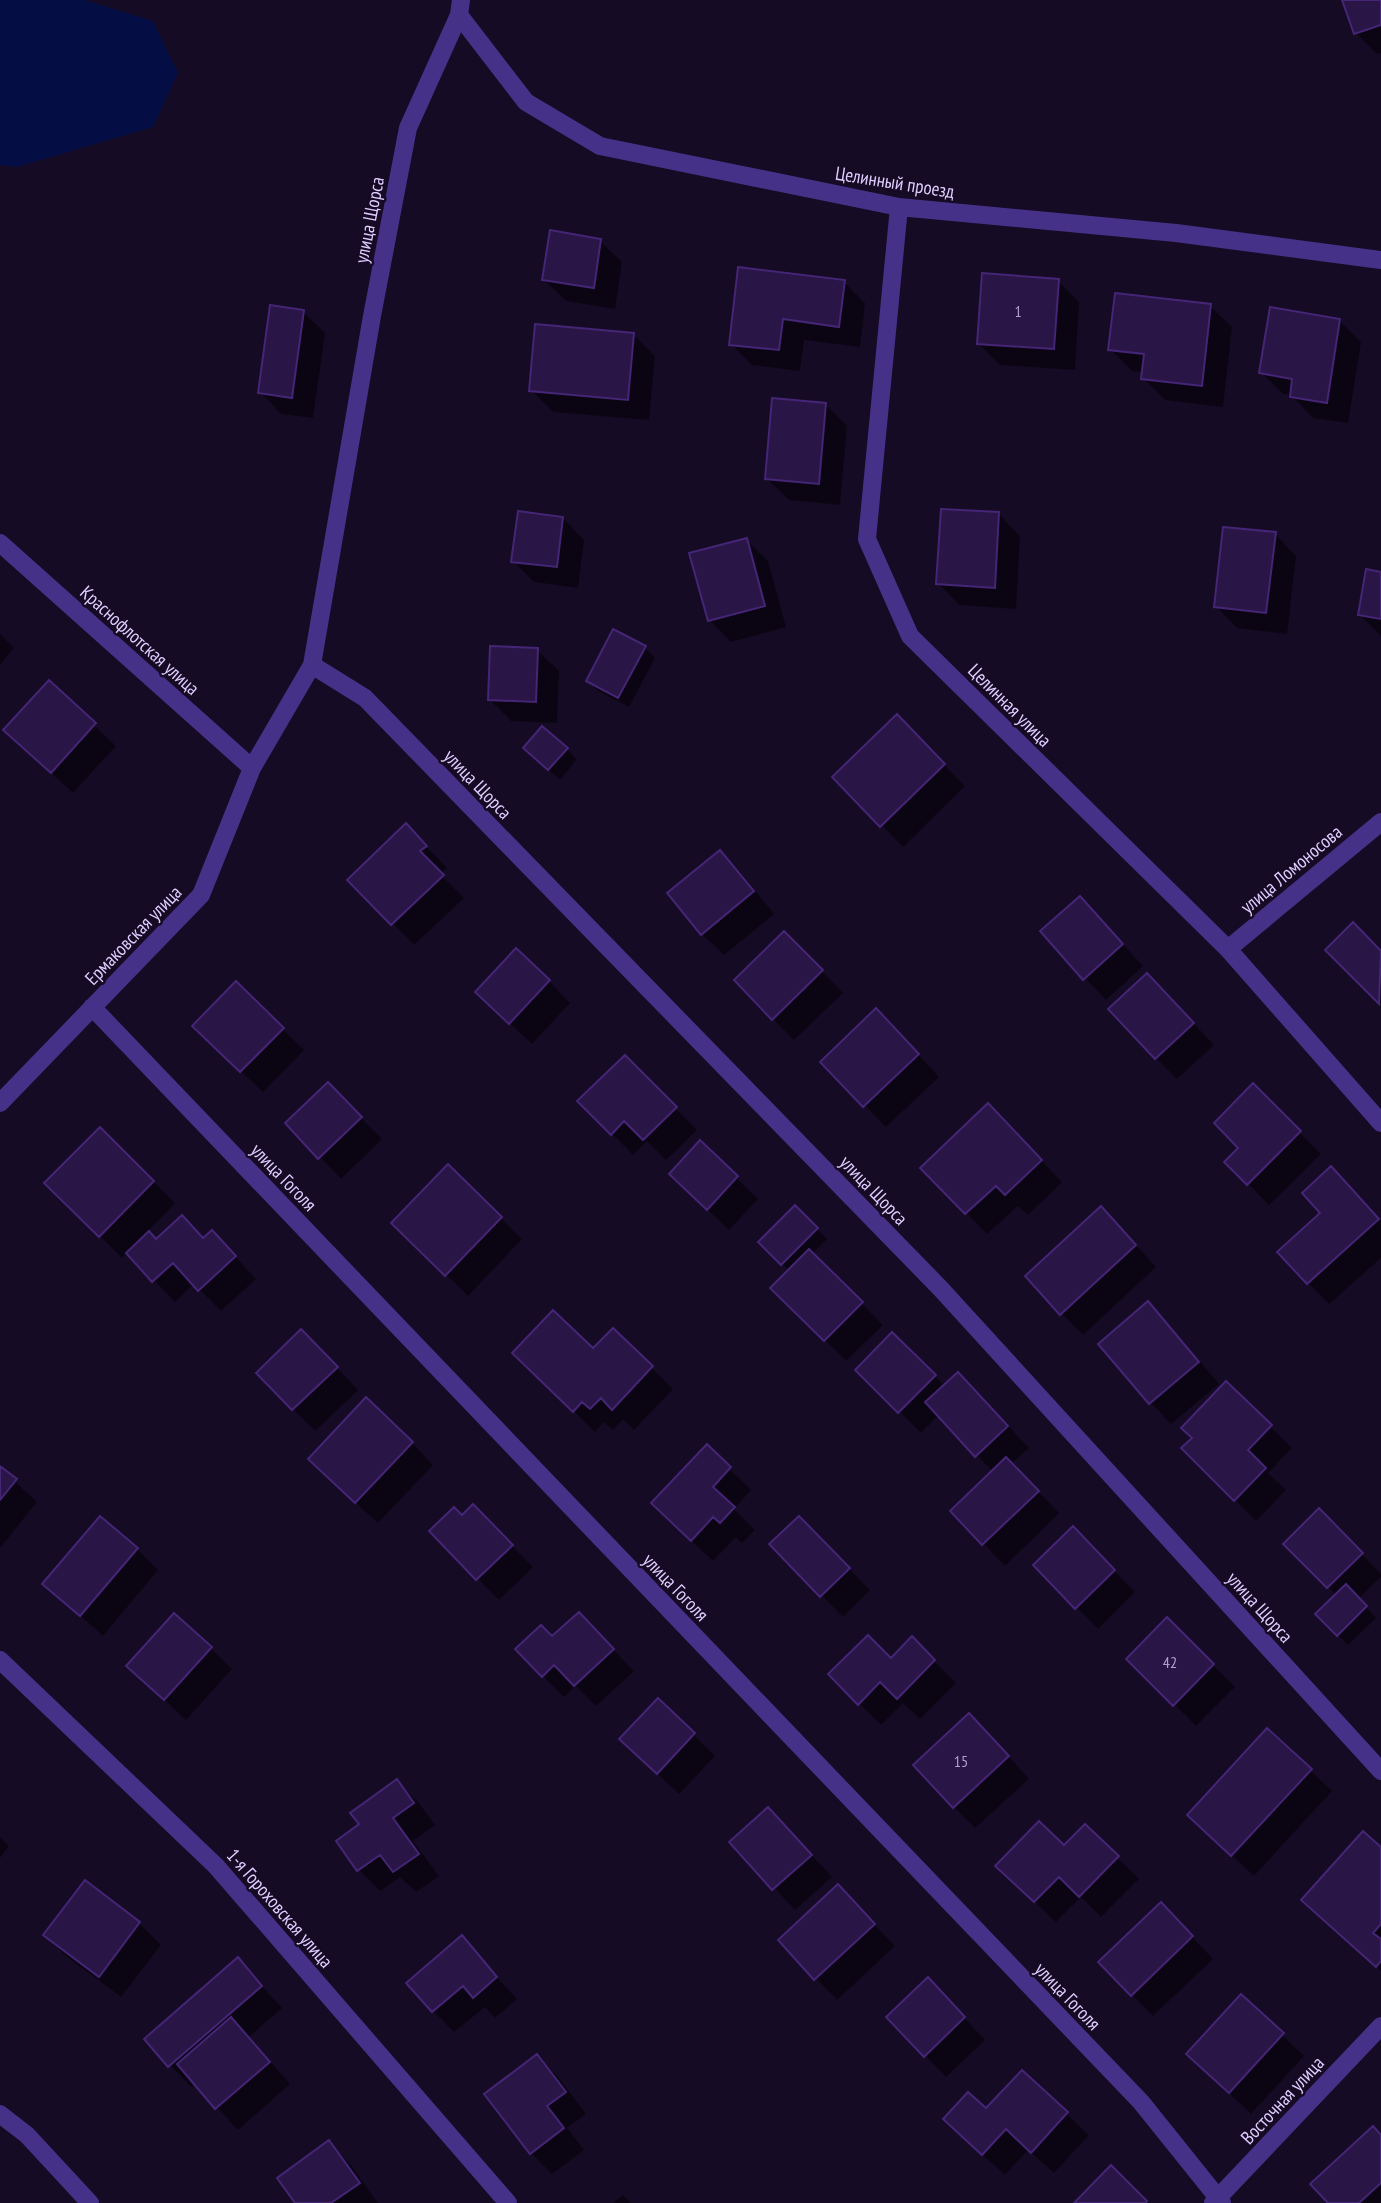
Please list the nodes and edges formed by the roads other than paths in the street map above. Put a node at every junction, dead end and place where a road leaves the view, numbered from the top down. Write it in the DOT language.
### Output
graph roads {
  1 [pos="460,7"];
  2 [pos="899,207"];
  3 [pos="1381,260"];
  4 [pos="0,543"];
  5 [pos="312,665"];
  6 [pos="252,768"];
  7 [pos="1381,822"];
  8 [pos="1228,949"];
  9 [pos="92,1007"];
  10 [pos="0,1102"];
  11 [pos="1381,1123"];
  12 [pos="0,1660"];
  13 [pos="1381,1771"];
  14 [pos="1381,2026"];
  15 [pos="0,2114"];
  16 [pos="1217,2202"];
  17 [pos="90,2203"];
  18 [pos="508,2203"];
  1 -- 2 [label="street, Целинный проезд"];
  1 -- 5 [label="street, улица Щорса"];
  2 -- 3 [label="street, Целинный проезд"];
  2 -- 8 [label="street, Целинная улица"];
  4 -- 6 [label="street, Краснофлотская улица"];
  5 -- 6 [label="street, улица Щорса"];
  5 -- 13 [label="street, улица Щорса"];
  6 -- 9 [label="street, Ермаковская улица"];
  7 -- 8 [label="street, улица Ломоносова"];
  8 -- 11 [label="street, Целинная улица"];
  9 -- 10 [label="street, Ермаковская улица"];
  9 -- 16 [label="street, улица Гоголя"];
  12 -- 18 [label="street, 1-я Гороховская улица"];
  14 -- 16 [label="street, Восточная улица"];
  15 -- 17 [label="street"];
}
